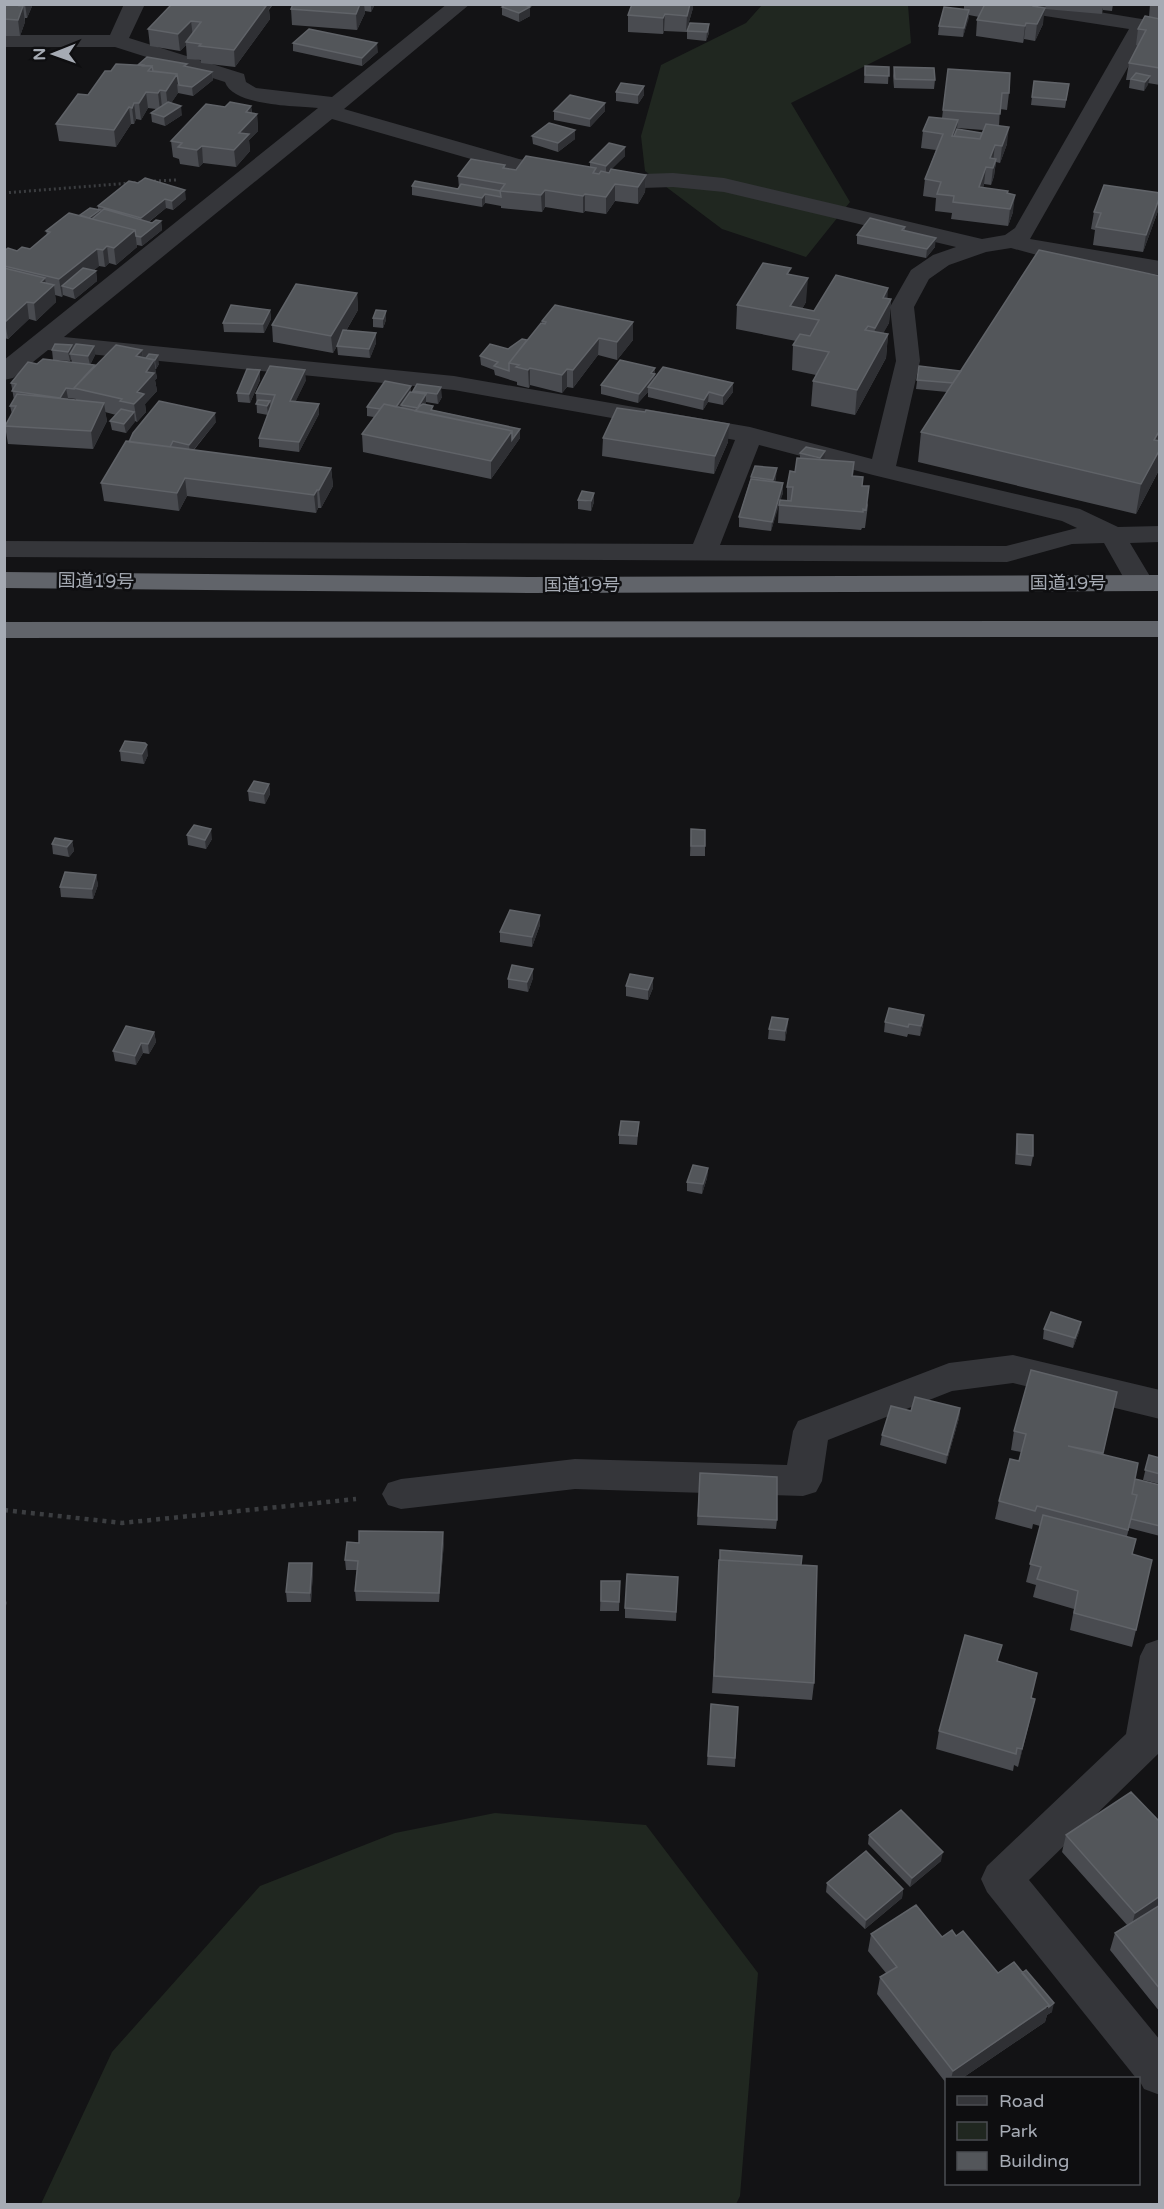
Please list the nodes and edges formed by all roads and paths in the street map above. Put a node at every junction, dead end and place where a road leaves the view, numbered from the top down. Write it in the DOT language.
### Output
graph roads {
  1 [pos="135,4"];
  2 [pos="460,4"];
  3 [pos="1007,4"];
  4 [pos="1150,26"];
  5 [pos="4,41"];
  6 [pos="117,41"];
  7 [pos="332,108"];
  8 [pos="246,178"];
  9 [pos="4,193"];
  10 [pos="1012,241"];
  11 [pos="982,246"];
  12 [pos="1160,268"];
  13 [pos="45,342"];
  14 [pos="4,374"];
  15 [pos="750,435"];
  16 [pos="882,470"];
  17 [pos="1112,534"];
  18 [pos="1160,534"];
  19 [pos="4,549"];
  20 [pos="703,553"];
  21 [pos="4,580"];
  22 [pos="1150,583"];
  23 [pos="1160,629"];
  24 [pos="4,630"];
  25 [pos="1160,1405"];
  26 [pos="401,1494"];
  27 [pos="4,1510"];
  28 [pos="1160,1656"];
  29 [pos="1160,2074"];
  1 -- 6 [label="street"];
  2 -- 7 [label="street"];
  3 -- 4 [label="street"];
  4 -- 10 [label="street"];
  5 -- 6 [label="street"];
  6 -- 7 [label="street"];
  7 -- 8 [label="street"];
  7 -- 11 [label="street"];
  8 -- 9 [label="path"];
  8 -- 13 [label="street"];
  10 -- 11 [label="street"];
  10 -- 12 [label="street"];
  11 -- 16 [label="street"];
  13 -- 14 [label="street"];
  13 -- 15 [label="street"];
  15 -- 16 [label="street"];
  15 -- 20 [label="street"];
  16 -- 17 [label="street"];
  17 -- 18 [label="street"];
  17 -- 20 [label="street"];
  17 -- 22 [label="street"];
  19 -- 20 [label="street"];
  21 -- 22 [label="highway, 国道19号"];
  23 -- 24 [label="highway"];
  25 -- 26 [label="street"];
  26 -- 27 [label="path"];
  28 -- 29 [label="street"];
}
